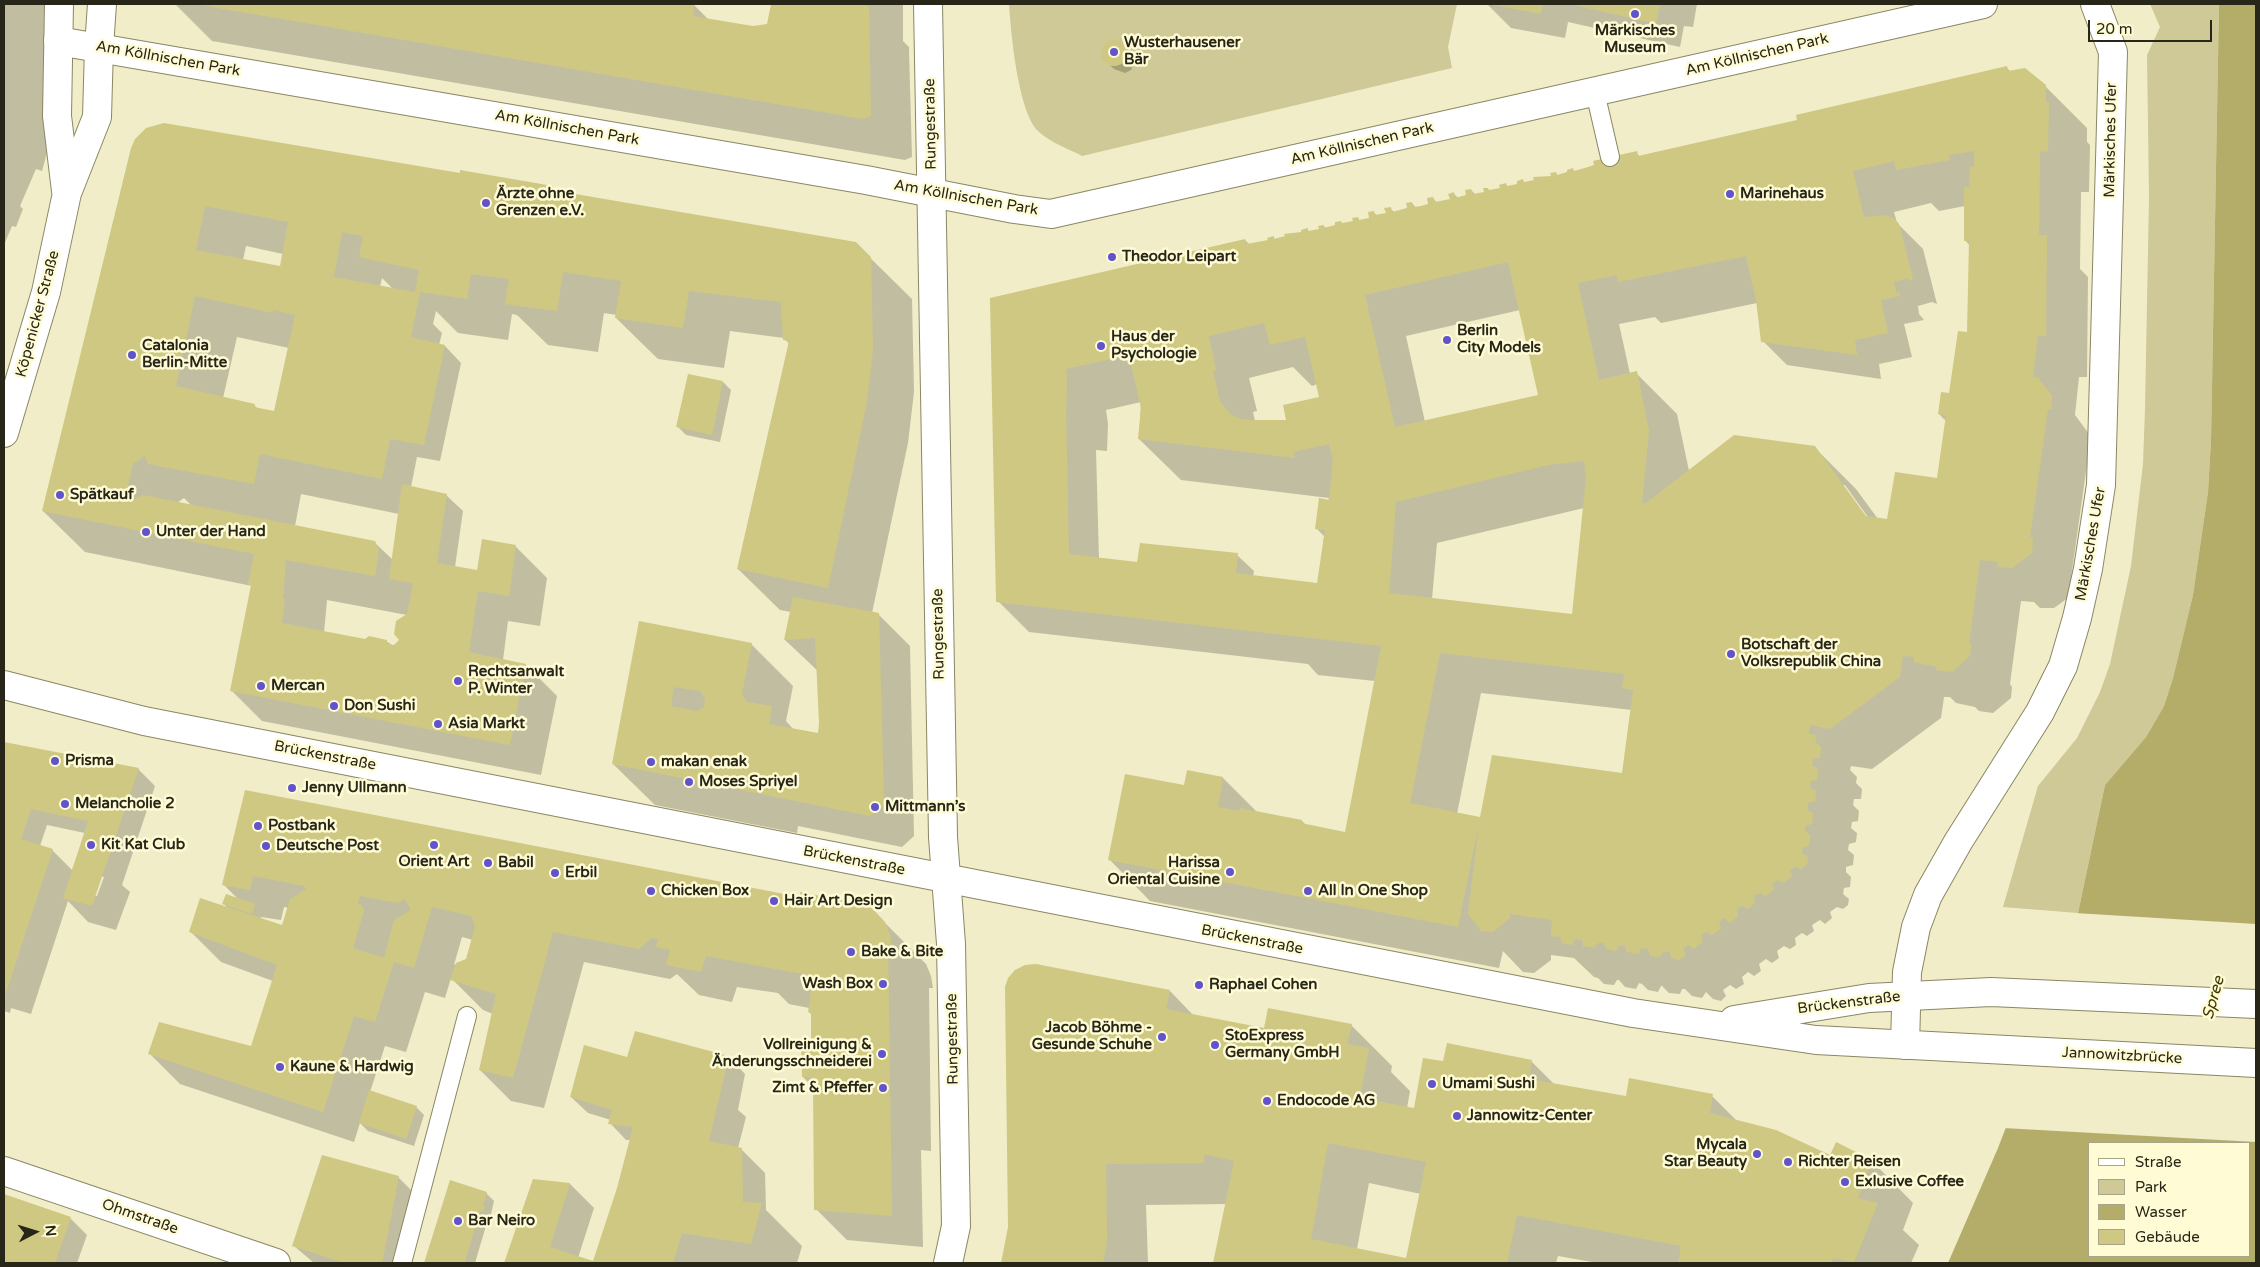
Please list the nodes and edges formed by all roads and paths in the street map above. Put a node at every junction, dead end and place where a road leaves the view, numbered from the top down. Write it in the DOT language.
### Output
graph roads {
  1 [pos="59,4"];
  2 [pos="102,4"];
  3 [pos="928,4"];
  4 [pos="1983,4"];
  5 [pos="2095,4"];
  6 [pos="58,41"];
  7 [pos="98,47"];
  8 [pos="1595,92"];
  9 [pos="1610,157"];
  10 [pos="66,193"];
  11 [pos="932,193"];
  12 [pos="4,433"];
  13 [pos="4,685"];
  14 [pos="946,879"];
  15 [pos="1908,996"];
  16 [pos="2256,1004"];
  17 [pos="467,1016"];
  18 [pos="1708,1025"];
  19 [pos="1905,1045"];
  20 [pos="1988,1049"];
  21 [pos="2256,1063"];
  22 [pos="4,1172"];
  23 [pos="276,1263"];
  24 [pos="402,1263"];
  25 [pos="948,1263"];
  1 -- 6 [label="street, Köpenicker Straße"];
  2 -- 7 [label="street, Köpenicker Straße"];
  3 -- 11 [label="street, Rungestraße"];
  4 -- 8 [label="street, Am Köllnischen Park"];
  5 -- 15 [label="street, Märkisches Ufer"];
  6 -- 7 [label="street, Am Köllnischen Park"];
  6 -- 10 [label="street, Köpenicker Straße"];
  7 -- 10 [label="street, Köpenicker Straße"];
  7 -- 11 [label="street, Am Köllnischen Park"];
  8 -- 9 [label="lane"];
  8 -- 11 [label="street, Am Köllnischen Park"];
  10 -- 12 [label="street, Köpenicker Straße"];
  11 -- 14 [label="street, Rungestraße"];
  13 -- 14 [label="street, Brückenstraße"];
  14 -- 18 [label="street, Brückenstraße"];
  14 -- 25 [label="street, Rungestraße"];
  15 -- 16 [label="street, Brückenstraße"];
  15 -- 18 [label="street, Brückenstraße"];
  15 -- 19 [label="street, Märkisches Ufer"];
  17 -- 24 [label="lane"];
  18 -- 19 [label="street, Brückenstraße"];
  19 -- 20 [label="street, Brückenstraße"];
  20 -- 21 [label="street, Jannowitzbrücke"];
  22 -- 23 [label="street, Ohmstraße"];
}
